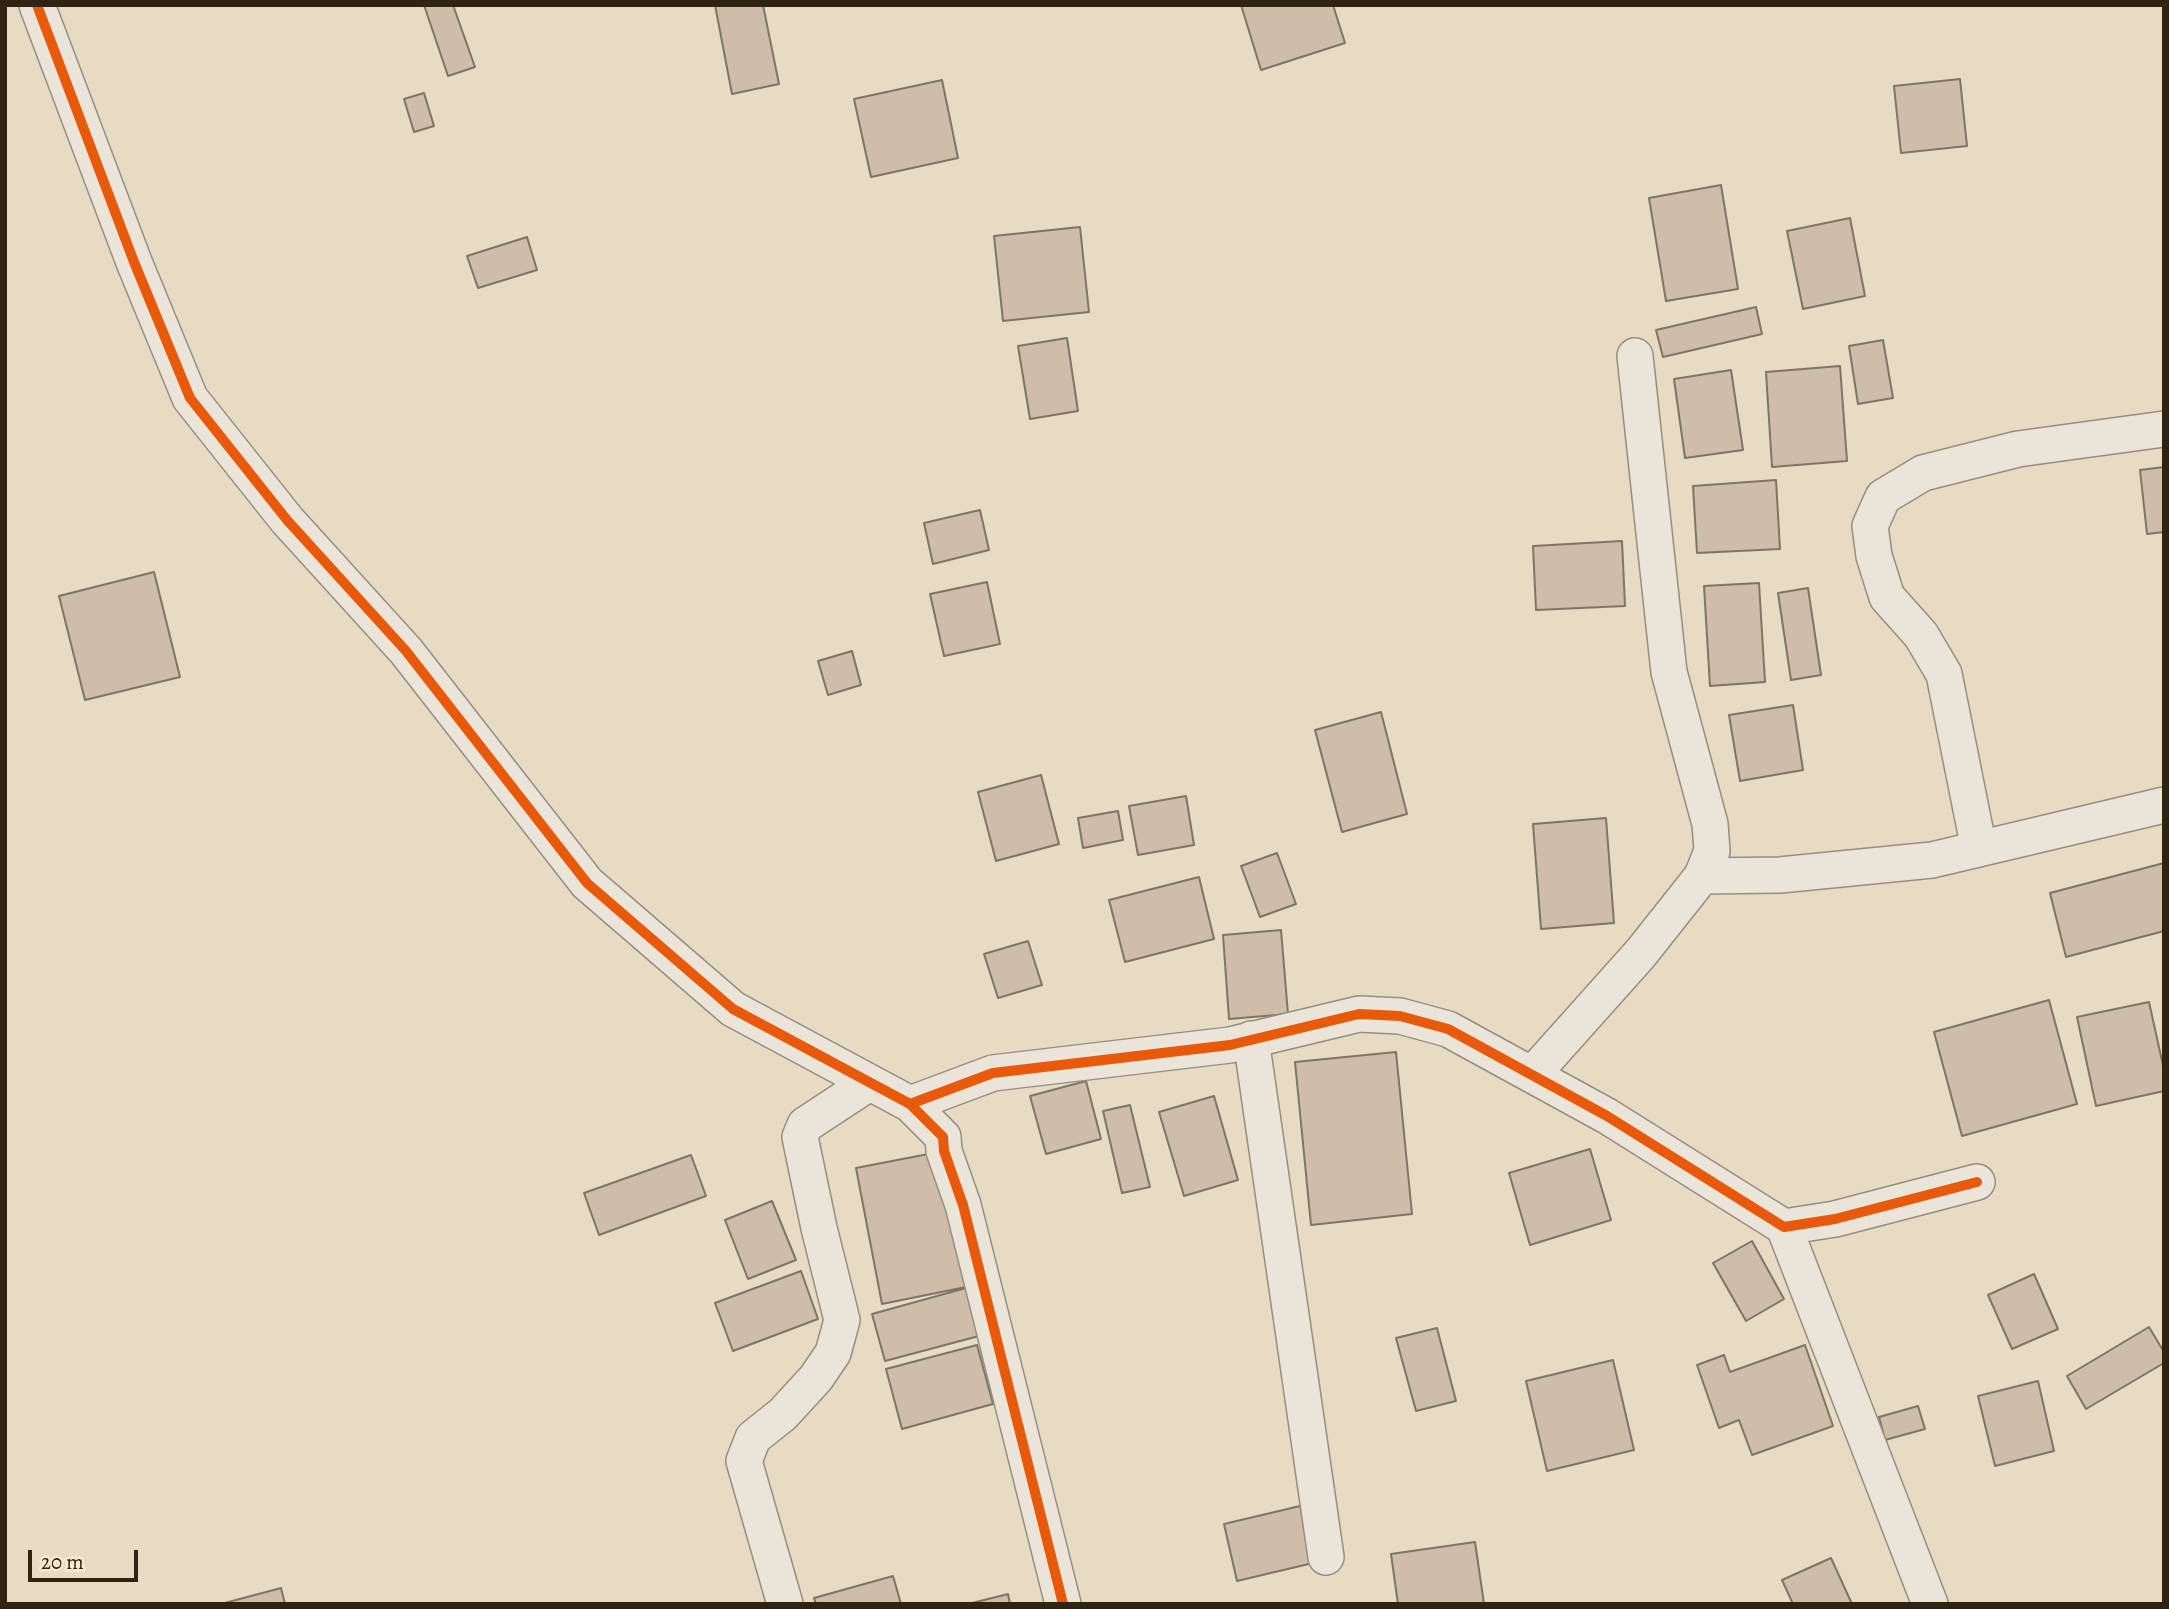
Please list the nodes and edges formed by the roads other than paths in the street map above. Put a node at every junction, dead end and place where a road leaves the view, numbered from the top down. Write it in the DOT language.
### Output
graph roads {
  1 [pos="37,5"];
  2 [pos="1635,356"];
  3 [pos="2164,429"];
  4 [pos="2164,805"];
  5 [pos="1979,849"];
  6 [pos="1702,876"];
  7 [pos="1251,1040"];
  8 [pos="1532,1075"];
  9 [pos="869,1083"];
  10 [pos="910,1104"];
  11 [pos="1977,1182"];
  12 [pos="1783,1227"];
  13 [pos="1326,1557"];
  14 [pos="785,1604"];
  15 [pos="1063,1604"];
  16 [pos="1930,1604"];
  1 -- 9 [label="street"];
  2 -- 6 [label="street"];
  3 -- 5 [label="street"];
  4 -- 5 [label="street"];
  5 -- 6 [label="street"];
  6 -- 8 [label="street"];
  7 -- 8 [label="street"];
  7 -- 10 [label="street"];
  7 -- 13 [label="street"];
  8 -- 12 [label="street"];
  9 -- 10 [label="street"];
  9 -- 14 [label="street"];
  10 -- 15 [label="street"];
  11 -- 12 [label="street"];
  12 -- 16 [label="street"];
}
